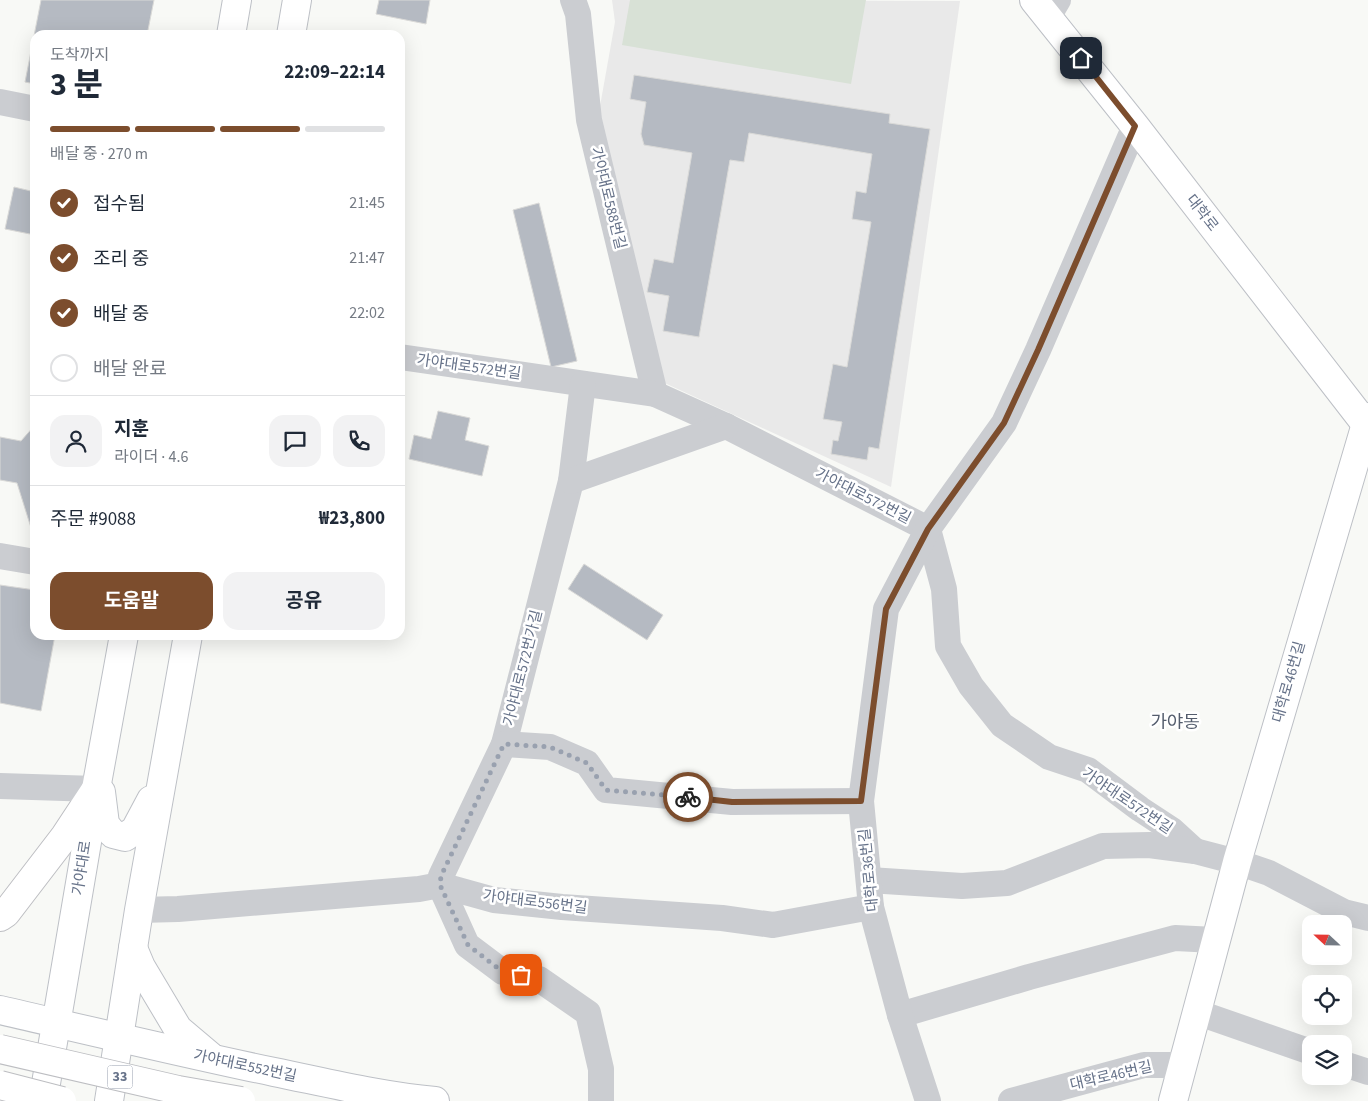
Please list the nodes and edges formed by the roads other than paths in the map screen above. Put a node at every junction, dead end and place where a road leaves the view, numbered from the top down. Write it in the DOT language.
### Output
graph roads {
  1 [pos="237,0"];
  2 [pos="297,0"];
  3 [pos="573,0"];
  4 [pos="1047,6"];
  5 [pos="232,30"];
  6 [pos="292,30"];
  7 [pos="0,102"];
  8 [pos="30,108"];
  9 [pos="1135,126"];
  10 [pos="405,358"];
  11 [pos="583,384"];
  12 [pos="655,394"];
  13 [pos="1367,423"];
  14 [pos="726,426"];
  15 [pos="571,482"];
  16 [pos="928,529"];
  17 [pos="0,556"];
  18 [pos="30,561"];
  19 [pos="123,640"];
  20 [pos="187,640"];
  21 [pos="504,744"];
  22 [pos="162,779"];
  23 [pos="97,781"];
  24 [pos="0,786"];
  25 [pos="861,801"];
  26 [pos="1195,851"];
  27 [pos="1237,862"];
  28 [pos="869,880"];
  29 [pos="440,885"];
  30 [pos="871,907"];
  31 [pos="139,910"];
  32 [pos="2,916"];
  33 [pos="1368,918"];
  34 [pos="1216,940"];
  35 [pos="133,948"];
  36 [pos="0,1010"];
  37 [pos="1196,1012"];
  38 [pos="900,1015"];
  39 [pos="57,1023"];
  40 [pos="120,1039"];
  41 [pos="0,1049"];
  42 [pos="1302,1049"];
  43 [pos="213,1059"];
  44 [pos="1182,1065"];
  45 [pos="1352,1067"];
  46 [pos="1368,1072"];
  47 [pos="0,1085"];
  48 [pos="0,1092"];
  49 [pos="20,1101"];
  50 [pos="43,1101"];
  51 [pos="62,1101"];
  52 [pos="109,1101"];
  53 [pos="241,1101"];
  54 [pos="435,1101"];
  55 [pos="601,1101"];
  56 [pos="928,1101"];
  57 [pos="1011,1101"];
  58 [pos="1173,1101"];
  1 -- 5 [label="main road"];
  2 -- 6 [label="main road"];
  3 -- 12 [label="street, 가야대로588번길"];
  4 -- 9 [label="main road, 대학로"];
  7 -- 8 [label="street"];
  9 -- 13 [label="main road, 대학로"];
  9 -- 16 [label="street, 대학로36번길"];
  10 -- 11 [label="street, 가야대로572번길"];
  11 -- 12 [label="street, 가야대로572번길"];
  11 -- 15 [label="street, 가야대로572번가길"];
  12 -- 14 [label="street, 가야대로572번길"];
  13 -- 27 [label="main road, 대학로46번길"];
  14 -- 15 [label="street"];
  14 -- 16 [label="street, 가야대로572번길"];
  15 -- 21 [label="street, 가야대로572번가길"];
  16 -- 25 [label="street, 대학로36번길"];
  16 -- 26 [label="street, 가야대로572번길"];
  17 -- 18 [label="street"];
  19 -- 23 [label="main road, 가야대로"];
  20 -- 22 [label="main road"];
  21 -- 25 [label="street"];
  21 -- 29 [label="street, 가야대로572번가길"];
  22 -- 23 [label="main road"];
  22 -- 31 [label="main road"];
  23 -- 24 [label="street"];
  23 -- 32 [label="main road"];
  23 -- 39 [label="main road, 가야대로"];
  25 -- 28 [label="street, 대학로36번길"];
  26 -- 27 [label="street, 가야대로572번길"];
  26 -- 28 [label="street, 가야대로572번길"];
  27 -- 33 [label="street, 가야대로572번길"];
  27 -- 34 [label="main road, 대학로46번길"];
  28 -- 30 [label="street, 대학로36번길"];
  29 -- 30 [label="street, 가야대로556번길"];
  29 -- 31 [label="street, 가야대로556번길"];
  29 -- 55 [label="street"];
  30 -- 38 [label="street, 대학로36번길"];
  31 -- 35 [label="main road"];
  34 -- 37 [label="main road, 대학로46번길"];
  34 -- 38 [label="street"];
  35 -- 40 [label="main road"];
  35 -- 43 [label="main road"];
  36 -- 39 [label="main road, 가야대로552번길"];
  37 -- 42 [label="street"];
  37 -- 44 [label="main road, 대학로46번길"];
  38 -- 56 [label="street, 대학로36번길"];
  39 -- 40 [label="main road, 가야대로552번길"];
  39 -- 50 [label="main road, 가야대로"];
  40 -- 43 [label="main road, 가야대로552번길"];
  40 -- 52 [label="main road"];
  41 -- 53 [label="main road, 33, bridge"];
  43 -- 54 [label="main road, 가야대로552번길"];
  44 -- 57 [label="street, 대학로46번길"];
  44 -- 58 [label="main road, 대학로46번길"];
  45 -- 46 [label="street"];
  47 -- 51 [label="main road, bridge"];
  48 -- 49 [label="main road"];
}
